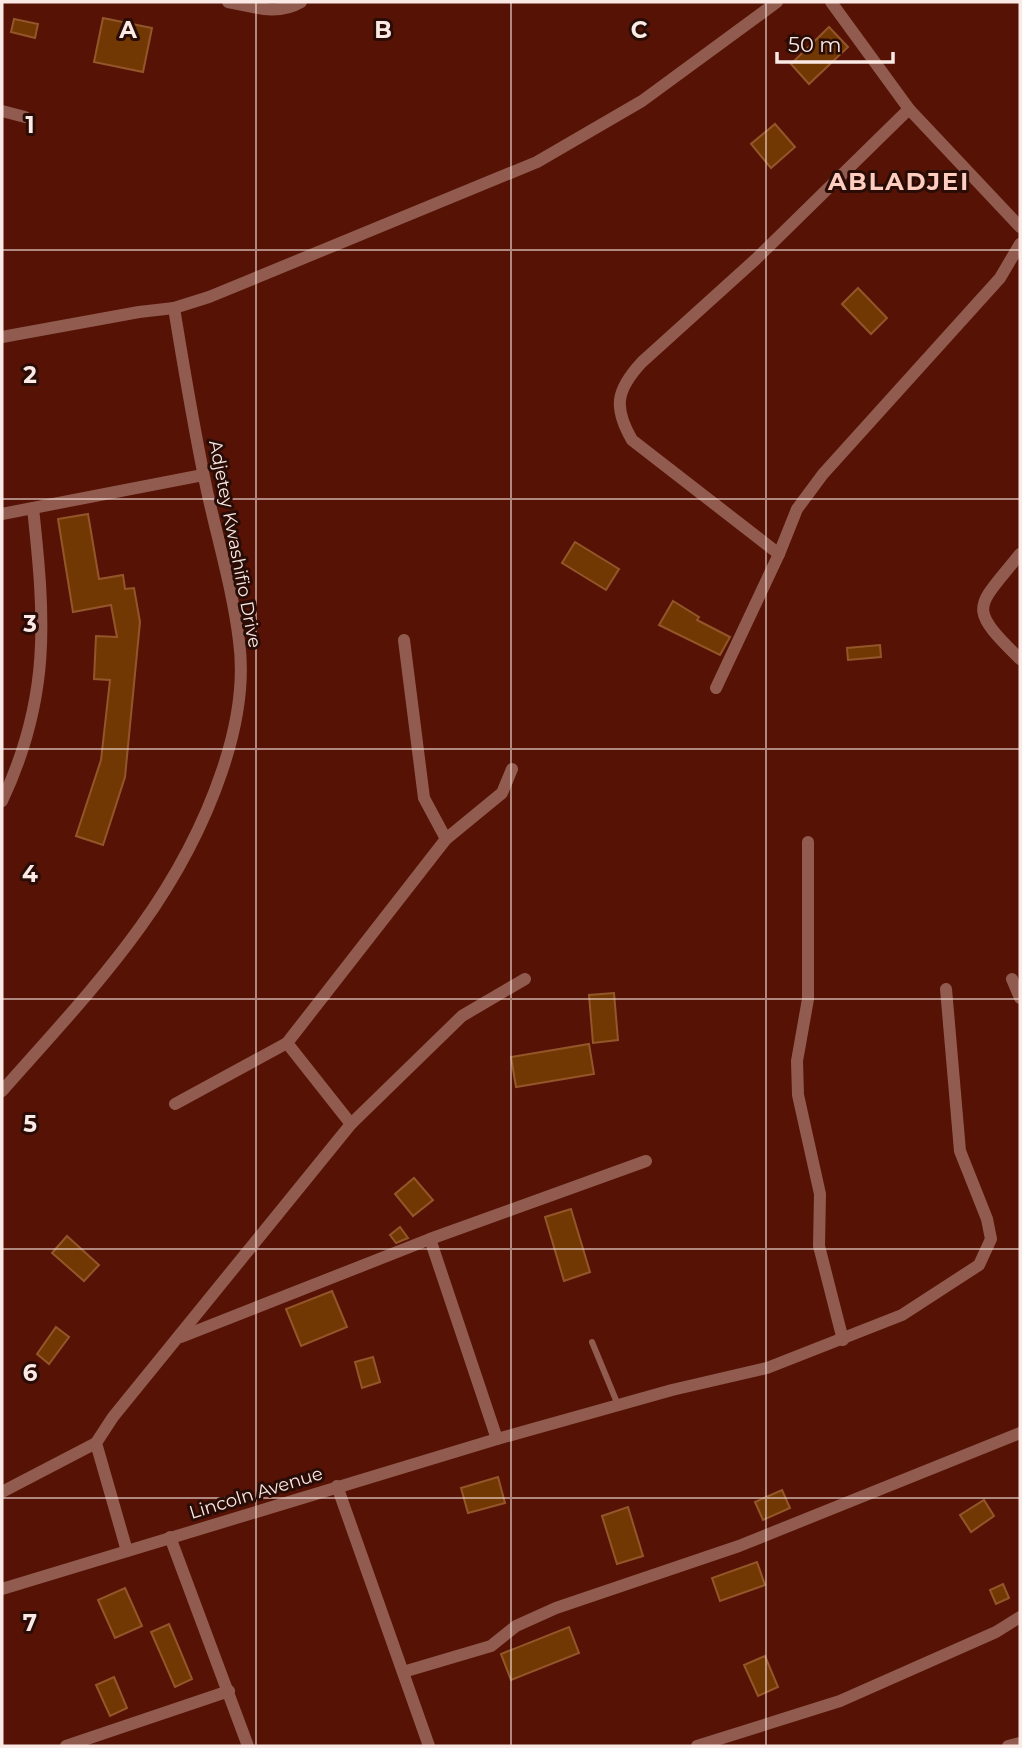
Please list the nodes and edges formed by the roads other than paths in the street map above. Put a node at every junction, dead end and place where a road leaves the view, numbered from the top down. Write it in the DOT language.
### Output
graph roads {
  1 [pos="228,2"];
  2 [pos="301,2"];
  3 [pos="777,2"];
  4 [pos="831,2"];
  5 [pos="909,109"];
  6 [pos="2,111"];
  7 [pos="25,117"];
  8 [pos="1020,227"];
  9 [pos="1020,244"];
  10 [pos="174,308"];
  11 [pos="2,337"];
  12 [pos="203,475"];
  13 [pos="33,508"];
  14 [pos="2,514"];
  15 [pos="779,554"];
  16 [pos="1020,554"];
  17 [pos="404,640"];
  18 [pos="1020,659"];
  19 [pos="716,688"];
  20 [pos="512,769"];
  21 [pos="2,801"];
  22 [pos="446,839"];
  23 [pos="808,842"];
  24 [pos="525,979"];
  25 [pos="1012,979"];
  26 [pos="946,989"];
  27 [pos="1020,998"];
  28 [pos="287,1043"];
  29 [pos="2,1091"];
  30 [pos="175,1104"];
  31 [pos="351,1124"];
  32 [pos="646,1161"];
  33 [pos="430,1239"];
  34 [pos="177,1338"];
  35 [pos="843,1340"];
  36 [pos="592,1342"];
  37 [pos="619,1407"];
  38 [pos="1020,1433"];
  39 [pos="497,1439"];
  40 [pos="96,1443"];
  41 [pos="337,1486"];
  42 [pos="2,1492"];
  43 [pos="170,1537"];
  44 [pos="127,1551"];
  45 [pos="2,1589"];
  46 [pos="1020,1616"];
  47 [pos="402,1672"];
  48 [pos="229,1691"];
  49 [pos="1020,1743"];
  50 [pos="66,1746"];
  51 [pos="248,1746"];
  52 [pos="429,1746"];
  53 [pos="697,1746"];
  54 [pos="1008,1746"];
  1 -- 2 [label="street"];
  3 -- 10 [label="street"];
  4 -- 5 [label="street"];
  5 -- 8 [label="street"];
  5 -- 15 [label="street"];
  6 -- 7 [label="street"];
  9 -- 15 [label="street"];
  10 -- 11 [label="street"];
  10 -- 12 [label="street, Adjetey Kwashifio Drive"];
  12 -- 13 [label="street"];
  12 -- 29 [label="street, Adjetey Kwashifio Drive"];
  13 -- 14 [label="street"];
  13 -- 21 [label="street"];
  15 -- 19 [label="street"];
  16 -- 18 [label="street"];
  17 -- 22 [label="street"];
  20 -- 22 [label="street"];
  22 -- 28 [label="street"];
  23 -- 35 [label="street"];
  24 -- 31 [label="street"];
  25 -- 27 [label="street"];
  26 -- 35 [label="street"];
  28 -- 30 [label="street"];
  28 -- 31 [label="street"];
  31 -- 34 [label="street"];
  32 -- 33 [label="street"];
  33 -- 34 [label="street"];
  33 -- 39 [label="street"];
  34 -- 40 [label="street"];
  35 -- 37 [label="street"];
  36 -- 37 [label="lane"];
  37 -- 39 [label="street"];
  38 -- 47 [label="street"];
  39 -- 41 [label="street"];
  40 -- 42 [label="street"];
  40 -- 44 [label="street"];
  41 -- 43 [label="street, Lincoln Avenue"];
  41 -- 47 [label="street, Lincoln Avenue"];
  43 -- 44 [label="street, Lincoln Avenue"];
  43 -- 48 [label="street"];
  44 -- 45 [label="street, Lincoln Avenue"];
  46 -- 53 [label="street"];
  47 -- 52 [label="street, Lincoln Avenue"];
  48 -- 50 [label="street"];
  48 -- 51 [label="street"];
  49 -- 54 [label="street"];
}
